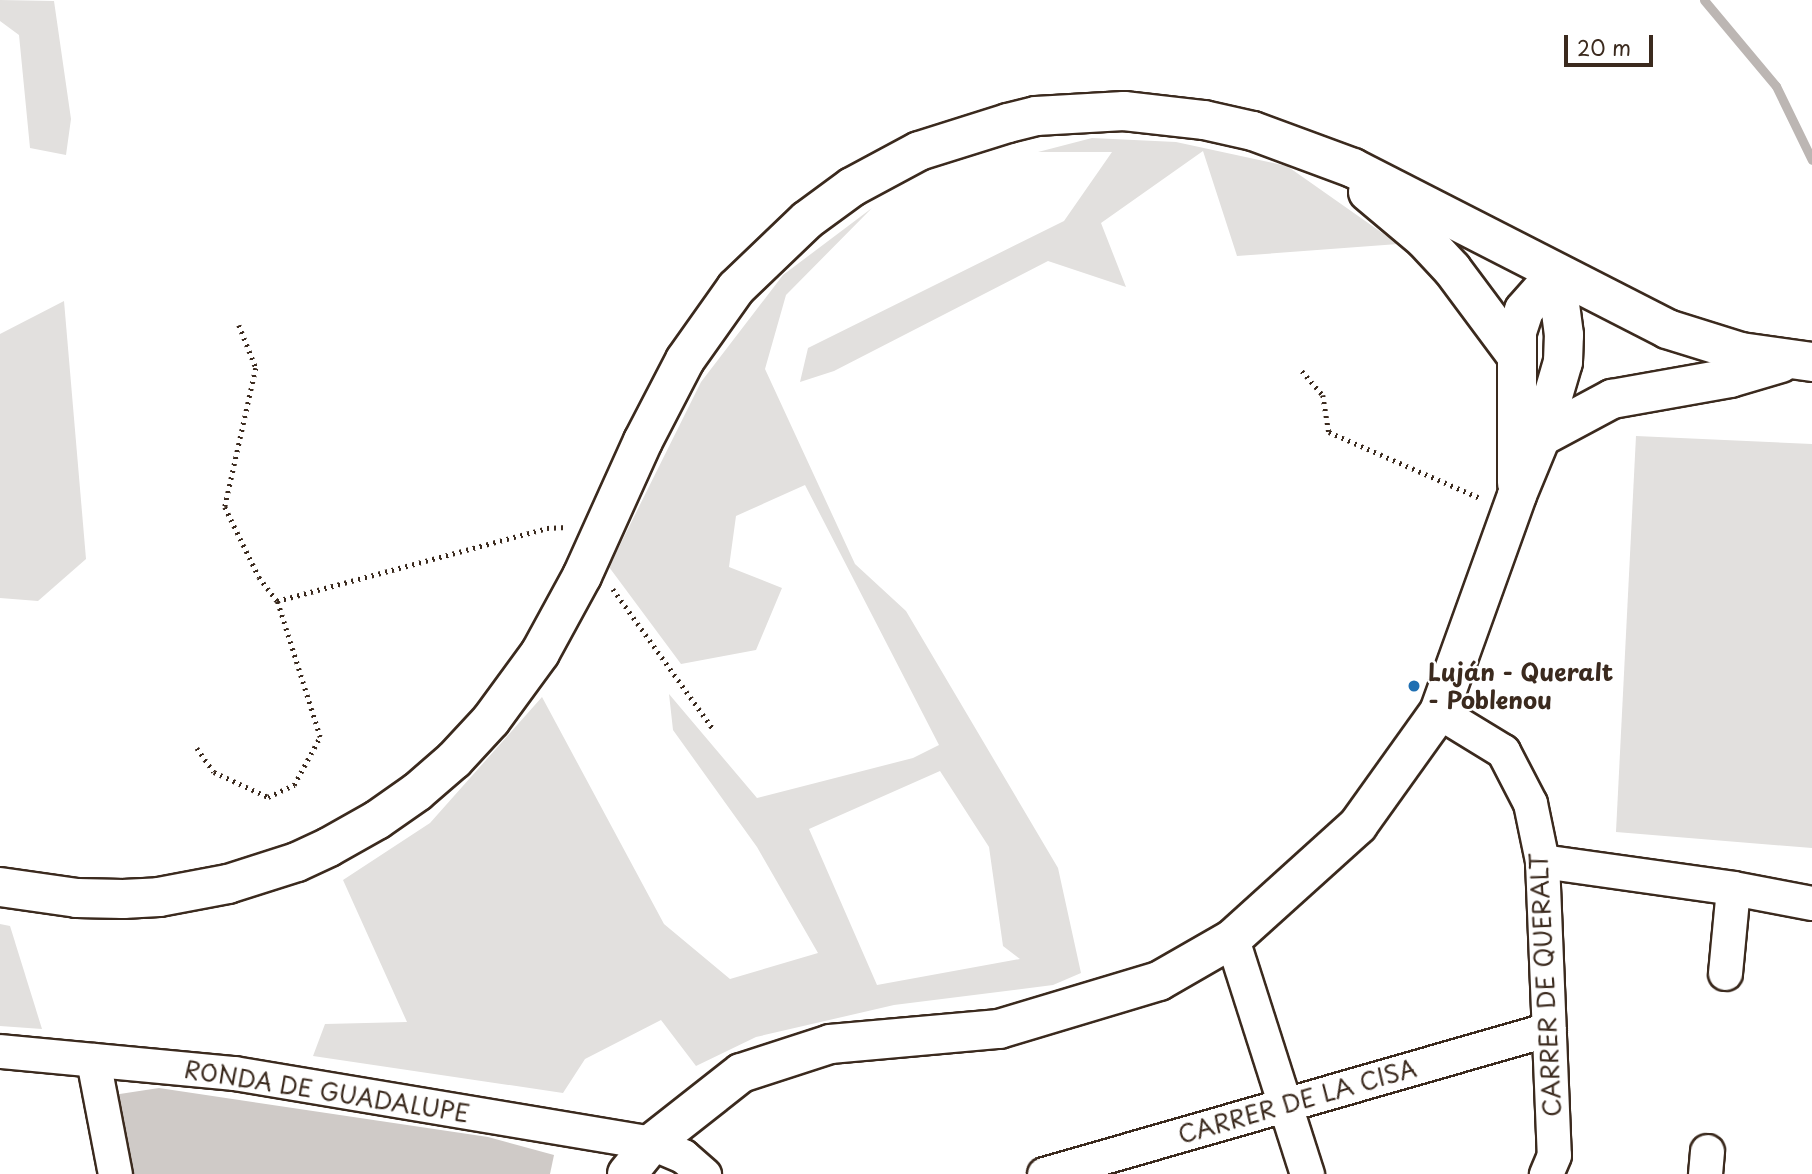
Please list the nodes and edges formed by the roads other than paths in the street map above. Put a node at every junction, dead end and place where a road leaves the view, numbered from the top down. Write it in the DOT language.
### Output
graph roads {
  1 [pos="1312,150"];
  2 [pos="1556,274"];
  3 [pos="1516,355"];
  4 [pos="1801,361"];
  5 [pos="1541,437"];
  6 [pos="1514,504"];
  7 [pos="1439,712"];
  8 [pos="1542,861"];
  9 [pos="0,887"];
  10 [pos="1733,888"];
  11 [pos="1812,903"];
  12 [pos="1232,939"];
  13 [pos="1725,972"];
  14 [pos="1549,1029"];
  15 [pos="0,1051"];
  16 [pos="93,1060"];
  17 [pos="1285,1104"];
  18 [pos="652,1143"];
  19 [pos="114,1174"];
  20 [pos="627,1174"];
  21 [pos="704,1174"];
  22 [pos="1044,1174"];
  23 [pos="1307,1174"];
  24 [pos="1546,1174"];
  1 -- 2 [label="street"];
  1 -- 3 [label="street"];
  1 -- 9 [label="street"];
  2 -- 3 [label="street"];
  2 -- 4 [label="street"];
  2 -- 5 [label="street"];
  3 -- 6 [label="street"];
  4 -- 5 [label="street"];
  5 -- 6 [label="street"];
  6 -- 7 [label="street"];
  7 -- 8 [label="street, CARRER DE QUERALT"];
  7 -- 12 [label="street"];
  8 -- 10 [label="street"];
  8 -- 14 [label="street, CARRER DE QUERALT"];
  10 -- 11 [label="street"];
  10 -- 13 [label="street"];
  12 -- 17 [label="street"];
  12 -- 18 [label="street"];
  14 -- 17 [label="street, CARRER DE LA CISA"];
  14 -- 24 [label="street, CARRER DE QUERALT"];
  15 -- 16 [label="street, RONDA DE GUADALUPE"];
  16 -- 18 [label="street, RONDA DE GUADALUPE"];
  16 -- 19 [label="street"];
  17 -- 22 [label="street, CARRER DE LA CISA"];
  17 -- 23 [label="street"];
  18 -- 20 [label="street"];
  18 -- 21 [label="street, RONDA DE GUADALUPE"];
}
